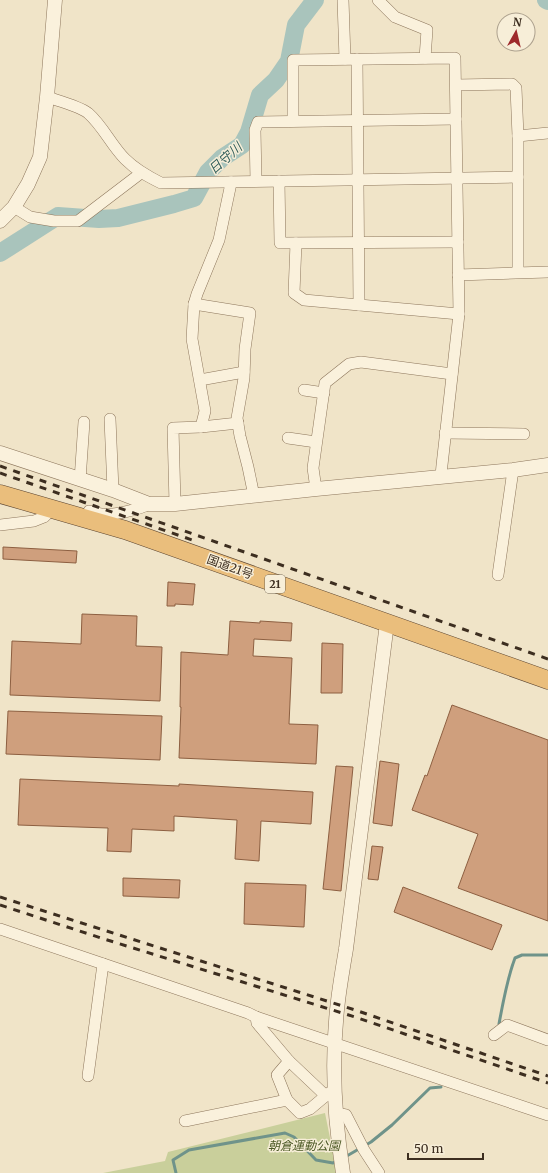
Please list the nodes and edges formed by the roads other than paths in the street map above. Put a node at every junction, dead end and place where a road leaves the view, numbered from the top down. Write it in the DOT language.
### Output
graph roads {
  1 [pos="55,0"];
  2 [pos="343,0"];
  3 [pos="378,0"];
  4 [pos="425,58"];
  5 [pos="345,59"];
  6 [pos="357,59"];
  7 [pos="456,85"];
  8 [pos="48,97"];
  9 [pos="456,119"];
  10 [pos="357,120"];
  11 [pos="293,121"];
  12 [pos="548,133"];
  13 [pos="518,136"];
  14 [pos="141,173"];
  15 [pos="518,177"];
  16 [pos="457,178"];
  17 [pos="358,180"];
  18 [pos="256,181"];
  19 [pos="279,181"];
  20 [pos="231,182"];
  21 [pos="5,215"];
  22 [pos="458,242"];
  23 [pos="296,243"];
  24 [pos="358,243"];
  25 [pos="518,272"];
  26 [pos="548,272"];
  27 [pos="458,275"];
  28 [pos="194,304"];
  29 [pos="359,305"];
  30 [pos="459,314"];
  31 [pos="244,372"];
  32 [pos="452,374"];
  33 [pos="200,380"];
  34 [pos="304,390"];
  35 [pos="324,393"];
  36 [pos="110,419"];
  37 [pos="84,422"];
  38 [pos="238,423"];
  39 [pos="201,427"];
  40 [pos="445,433"];
  41 [pos="524,434"];
  42 [pos="288,438"];
  43 [pos="316,442"];
  44 [pos="0,453"];
  45 [pos="548,464"];
  46 [pos="513,470"];
  47 [pos="441,476"];
  48 [pos="80,480"];
  49 [pos="316,489"];
  50 [pos="112,490"];
  51 [pos="0,494"];
  52 [pos="254,496"];
  53 [pos="149,504"];
  54 [pos="175,504"];
  55 [pos="52,509"];
  56 [pos="0,525"];
  57 [pos="498,575"];
  58 [pos="387,623"];
  59 [pos="548,680"];
  60 [pos="0,929"];
  61 [pos="103,964"];
  62 [pos="256,1017"];
  63 [pos="494,1035"];
  64 [pos="548,1040"];
  65 [pos="335,1043"];
  66 [pos="289,1061"];
  67 [pos="88,1076"];
  68 [pos="330,1094"];
  69 [pos="287,1100"];
  70 [pos="336,1113"];
  71 [pos="548,1115"];
  72 [pos="185,1121"];
  73 [pos="343,1173"];
  74 [pos="379,1173"];
  1 -- 8 [label="street"];
  2 -- 5 [label="street"];
  3 -- 4 [label="street"];
  4 -- 6 [label="street"];
  4 -- 7 [label="street"];
  5 -- 6 [label="street"];
  5 -- 11 [label="street"];
  6 -- 10 [label="street"];
  7 -- 9 [label="street"];
  7 -- 13 [label="street"];
  8 -- 14 [label="street"];
  8 -- 21 [label="street"];
  9 -- 10 [label="street"];
  9 -- 16 [label="street"];
  10 -- 11 [label="street"];
  10 -- 17 [label="street"];
  11 -- 18 [label="street"];
  12 -- 13 [label="street"];
  13 -- 15 [label="street"];
  14 -- 20 [label="street"];
  14 -- 21 [label="street"];
  15 -- 16 [label="street"];
  15 -- 25 [label="street"];
  16 -- 17 [label="street"];
  16 -- 22 [label="street"];
  17 -- 19 [label="street"];
  17 -- 24 [label="street"];
  18 -- 19 [label="street"];
  18 -- 20 [label="street"];
  19 -- 23 [label="street"];
  20 -- 28 [label="street"];
  22 -- 24 [label="street"];
  22 -- 27 [label="street"];
  23 -- 24 [label="street"];
  23 -- 29 [label="street"];
  24 -- 29 [label="street"];
  25 -- 26 [label="street"];
  25 -- 27 [label="street"];
  27 -- 30 [label="street"];
  28 -- 31 [label="street"];
  28 -- 33 [label="street"];
  29 -- 30 [label="street"];
  30 -- 32 [label="street"];
  31 -- 33 [label="street"];
  31 -- 38 [label="street"];
  32 -- 35 [label="street"];
  32 -- 40 [label="street"];
  33 -- 39 [label="street"];
  34 -- 35 [label="street"];
  35 -- 43 [label="street"];
  36 -- 50 [label="street"];
  37 -- 48 [label="street"];
  38 -- 39 [label="street"];
  38 -- 52 [label="street"];
  39 -- 54 [label="street"];
  40 -- 41 [label="street"];
  40 -- 47 [label="street"];
  42 -- 43 [label="street"];
  43 -- 49 [label="street"];
  44 -- 48 [label="street"];
  45 -- 46 [label="street"];
  46 -- 47 [label="street"];
  46 -- 57 [label="street"];
  47 -- 49 [label="street"];
  48 -- 50 [label="street"];
  49 -- 52 [label="street"];
  50 -- 53 [label="street"];
  51 -- 55 [label="highway, 国道21号 / 21"];
  52 -- 54 [label="street"];
  53 -- 54 [label="street"];
  53 -- 55 [label="street"];
  55 -- 56 [label="street"];
  55 -- 58 [label="highway, 国道21号 / 21"];
  58 -- 59 [label="highway, 国道21号 / 21"];
  58 -- 65 [label="street"];
  60 -- 61 [label="street"];
  61 -- 62 [label="street"];
  61 -- 67 [label="street"];
  62 -- 65 [label="street"];
  62 -- 66 [label="street"];
  63 -- 64 [label="street"];
  65 -- 68 [label="street"];
  65 -- 71 [label="street"];
  66 -- 68 [label="street"];
  66 -- 69 [label="street"];
  68 -- 69 [label="street"];
  68 -- 70 [label="street"];
  69 -- 72 [label="street"];
  70 -- 73 [label="street"];
  70 -- 74 [label="street"];
}
